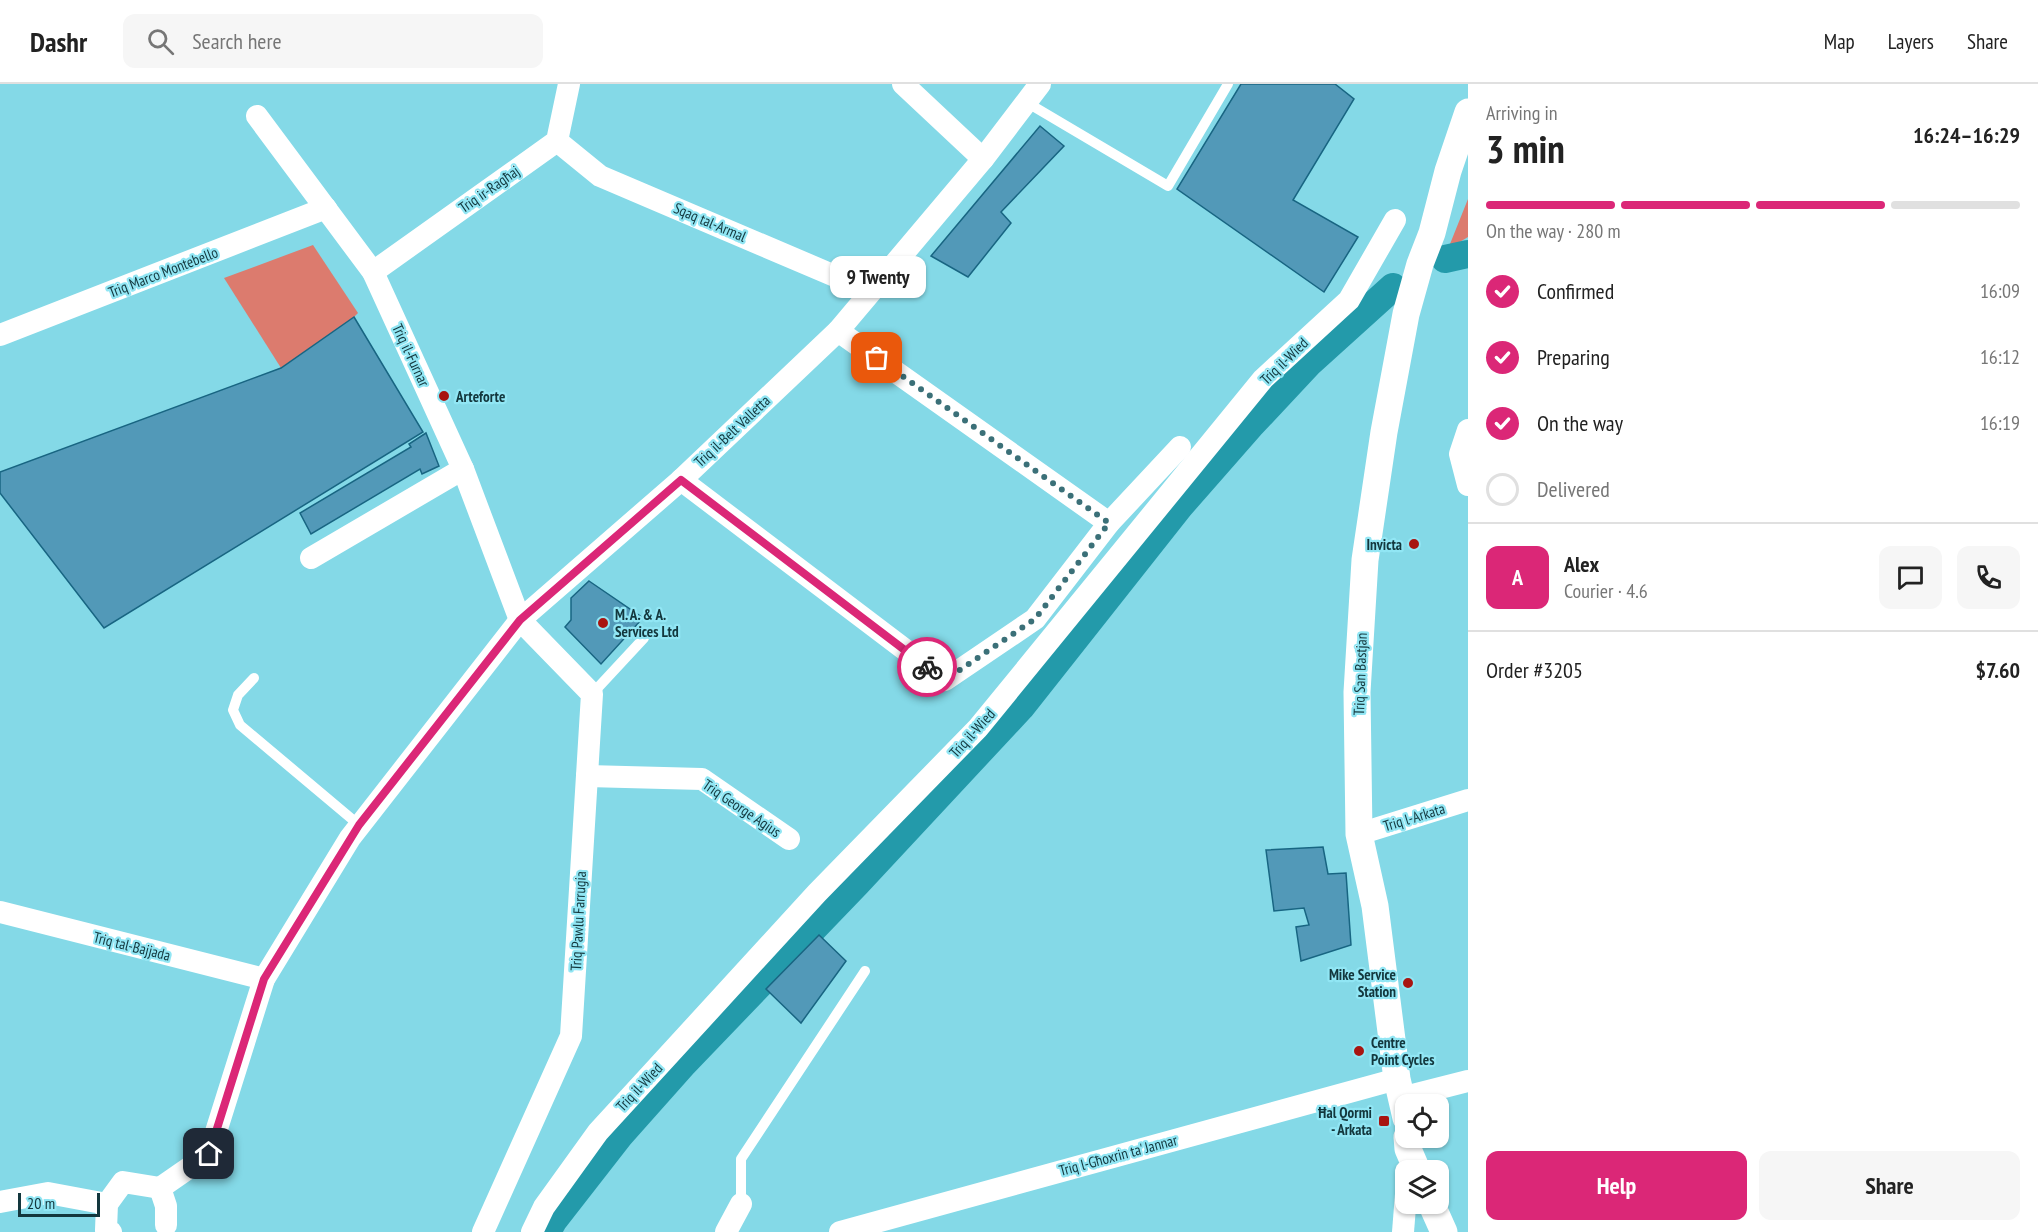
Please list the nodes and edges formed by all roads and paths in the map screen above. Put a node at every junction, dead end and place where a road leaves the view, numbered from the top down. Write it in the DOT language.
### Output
graph roads {
  1 [pos="569,84"];
  2 [pos="903,84"];
  3 [pos="1040,84"];
  4 [pos="1228,84"];
  5 [pos="1026,102"];
  6 [pos="1468,112"];
  7 [pos="257,116"];
  8 [pos="557,141"];
  9 [pos="983,159"];
  10 [pos="1468,171"];
  11 [pos="326,208"];
  12 [pos="1395,220"];
  13 [pos="1432,233"];
  14 [pos="373,272"];
  15 [pos="870,291"];
  16 [pos="838,331"];
  17 [pos="0,335"];
  18 [pos="1468,430"];
  19 [pos="1180,447"];
  20 [pos="464,469"];
  21 [pos="681,480"];
  22 [pos="1468,485"];
  23 [pos="1109,523"];
  24 [pos="311,558"];
  25 [pos="520,620"];
  26 [pos="644,638"];
  27 [pos="254,678"];
  28 [pos="592,694"];
  29 [pos="586,776"];
  30 [pos="1468,800"];
  31 [pos="359,825"];
  32 [pos="1359,834"];
  33 [pos="789,839"];
  34 [pos="0,912"];
  35 [pos="865,971"];
  36 [pos="264,979"];
  37 [pos="1468,1081"];
  38 [pos="1400,1094"];
  39 [pos="1417,1094"];
  40 [pos="1395,1099"];
  41 [pos="160,1188"];
  42 [pos="0,1202"];
  43 [pos="107,1204"];
  44 [pos="741,1204"];
  45 [pos="1404,1214"];
  46 [pos="1436,1214"];
  47 [pos="165,1230"];
  48 [pos="111,1232"];
  49 [pos="483,1232"];
  50 [pos="532,1232"];
  51 [pos="726,1232"];
  52 [pos="840,1232"];
  53 [pos="1403,1232"];
  54 [pos="1444,1232"];
  1 -- 8 [label="street"];
  2 -- 9 [label="street"];
  3 -- 5 [label="street, Triq il-Belt Valletta"];
  4 -- 5 [label="lane"];
  5 -- 9 [label="street, Triq il-Belt Valletta"];
  6 -- 13 [label="street, Triq San Bastjan"];
  7 -- 11 [label="street, Triq il-Furnar"];
  8 -- 14 [label="street, Triq ir-Ragħaj"];
  8 -- 15 [label="street, Sqaq tal-Armal"];
  9 -- 15 [label="street, Triq il-Belt Valletta"];
  10 -- 13 [label="street, Triq San Bastjan"];
  11 -- 14 [label="street, Triq il-Furnar"];
  11 -- 17 [label="street, Triq Marco Montebello"];
  12 -- 50 [label="street, Triq il-Wied"];
  13 -- 32 [label="street, Triq San Bastjan"];
  14 -- 20 [label="street, Triq il-Furnar"];
  15 -- 16 [label="street, Triq il-Belt Valletta"];
  16 -- 21 [label="street, Triq il-Belt Valletta"];
  16 -- 23 [label="street"];
  18 -- 22 [label="street"];
  19 -- 23 [label="street"];
  20 -- 24 [label="street"];
  20 -- 25 [label="street, Triq il-Furnar"];
  21 -- 23 [label="street"];
  21 -- 25 [label="street, Triq il-Belt Valletta"];
  25 -- 28 [label="street"];
  25 -- 31 [label="street, Triq il-Belt Valletta"];
  26 -- 28 [label="lane"];
  27 -- 31 [label="lane"];
  28 -- 29 [label="street, Triq Pawlu Farrugia"];
  29 -- 33 [label="street, Triq George Agius"];
  29 -- 49 [label="street, Triq Pawlu Farrugia"];
  30 -- 32 [label="street, Triq l-Arkata"];
  31 -- 36 [label="street, Triq il-Belt Valletta"];
  32 -- 38 [label="street, Triq San Bastjan"];
  34 -- 36 [label="street, Triq tal-Bajjada"];
  35 -- 44 [label="lane"];
  36 -- 41 [label="street, Triq il-Belt Valletta"];
  37 -- 39 [label="street, Triq l-Għoxrin ta' Jannar"];
  40 -- 52 [label="street, Triq l-Għoxrin ta' Jannar"];
  41 -- 43 [label="street"];
  41 -- 47 [label="street"];
  42 -- 43 [label="street"];
  43 -- 48 [label="street"];
  44 -- 51 [label="street"];
  45 -- 53 [label="street"];
  46 -- 54 [label="street"];
}
